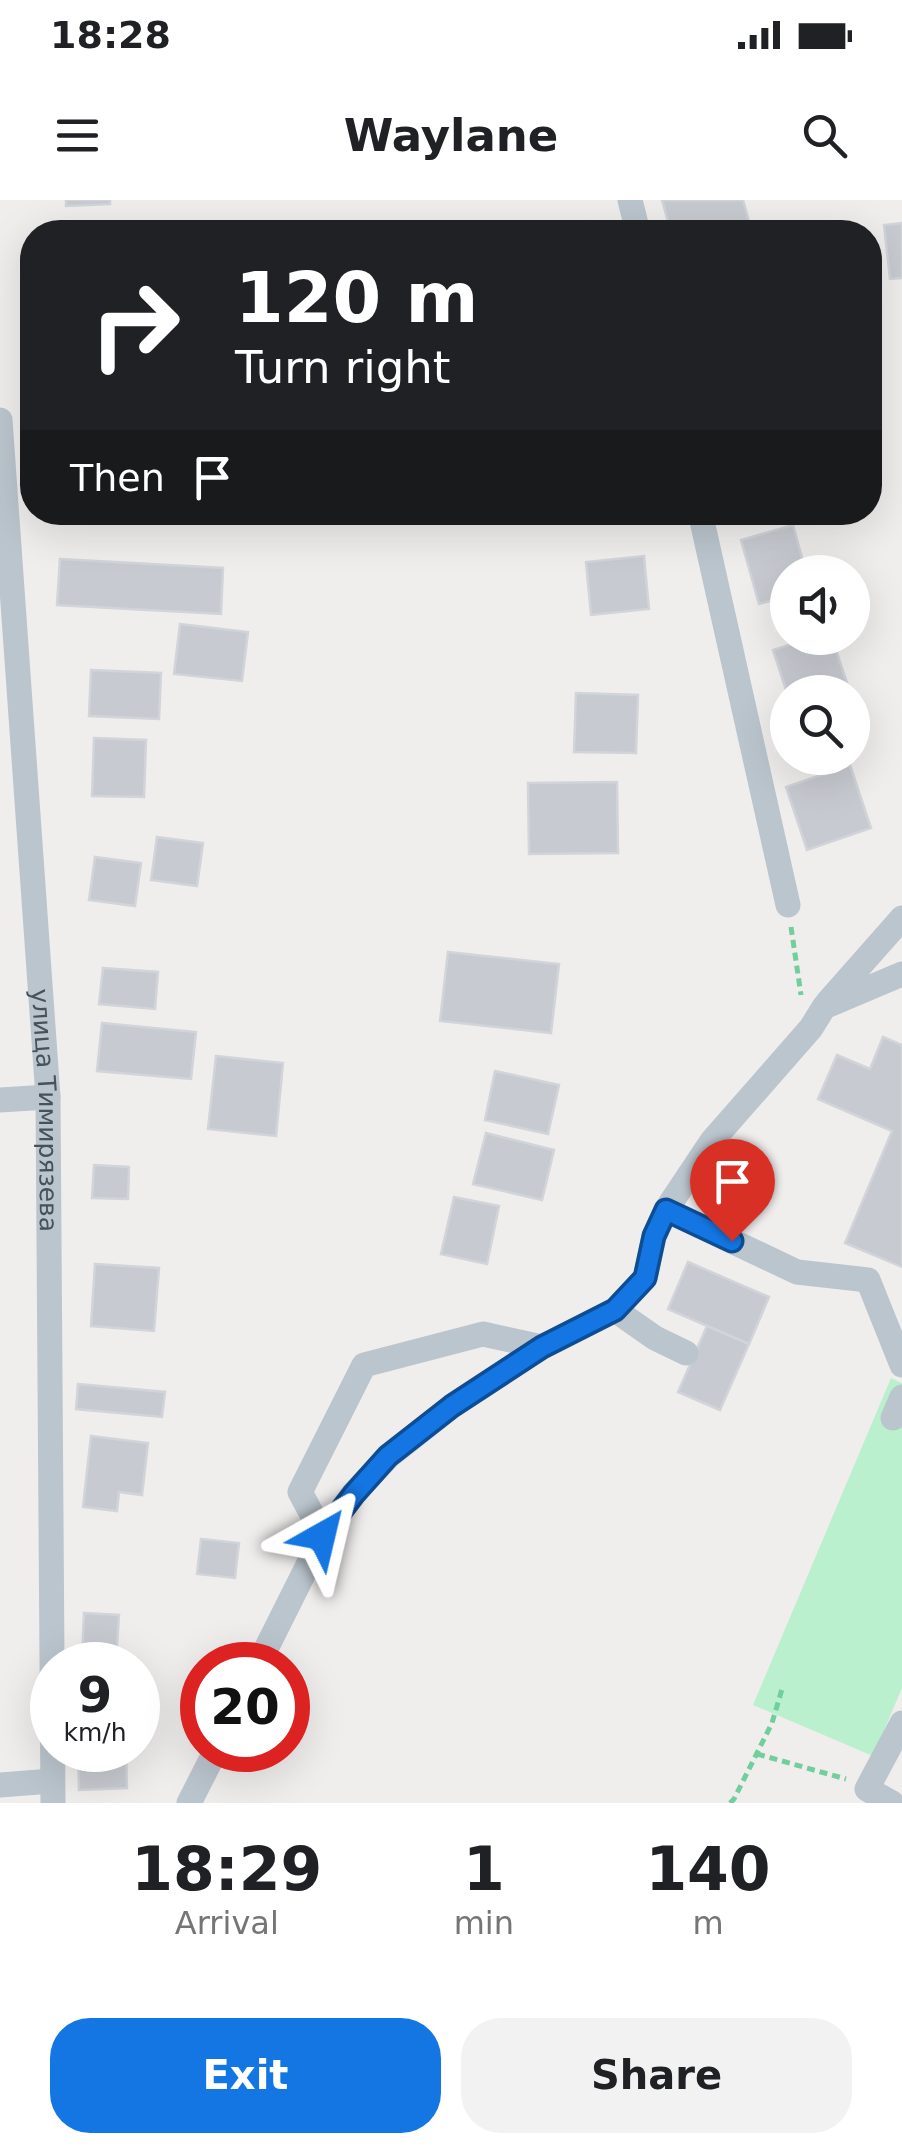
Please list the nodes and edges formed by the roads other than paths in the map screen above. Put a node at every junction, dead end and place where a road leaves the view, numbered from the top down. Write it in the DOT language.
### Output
graph roads {
  1 [pos="0,420"];
  2 [pos="703,525"];
  3 [pos="8,644"];
  4 [pos="788,905"];
  5 [pos="902,918"];
  6 [pos="902,974"];
  7 [pos="812,1006"];
  8 [pos="48,1097"];
  9 [pos="0,1100"];
  10 [pos="666,1210"];
  11 [pos="615,1310"];
  12 [pos="542,1347"];
  13 [pos="686,1352"];
  14 [pos="902,1364"];
  15 [pos="322,1536"];
  16 [pos="269,1642"];
  17 [pos="902,1722"];
  18 [pos="205,1772"];
  19 [pos="0,1785"];
  20 [pos="52,1792"];
  21 [pos="189,1803"];
  22 [pos="892,1803"];
  1 -- 3 [label="street, улица Тимирязева"];
  2 -- 4 [label="street"];
  3 -- 8 [label="street, улица Тимирязева"];
  5 -- 7 [label="street"];
  6 -- 7 [label="street"];
  7 -- 10 [label="street"];
  8 -- 9 [label="street"];
  8 -- 20 [label="street, улица Тимирязева"];
  10 -- 11 [label="street"];
  10 -- 14 [label="street"];
  11 -- 12 [label="street"];
  11 -- 13 [label="street"];
  12 -- 15 [label="street"];
  12 -- 15 [label="street"];
  15 -- 16 [label="street"];
  17 -- 22 [label="street"];
  18 -- 21 [label="street"];
  19 -- 20 [label="street"];
}
